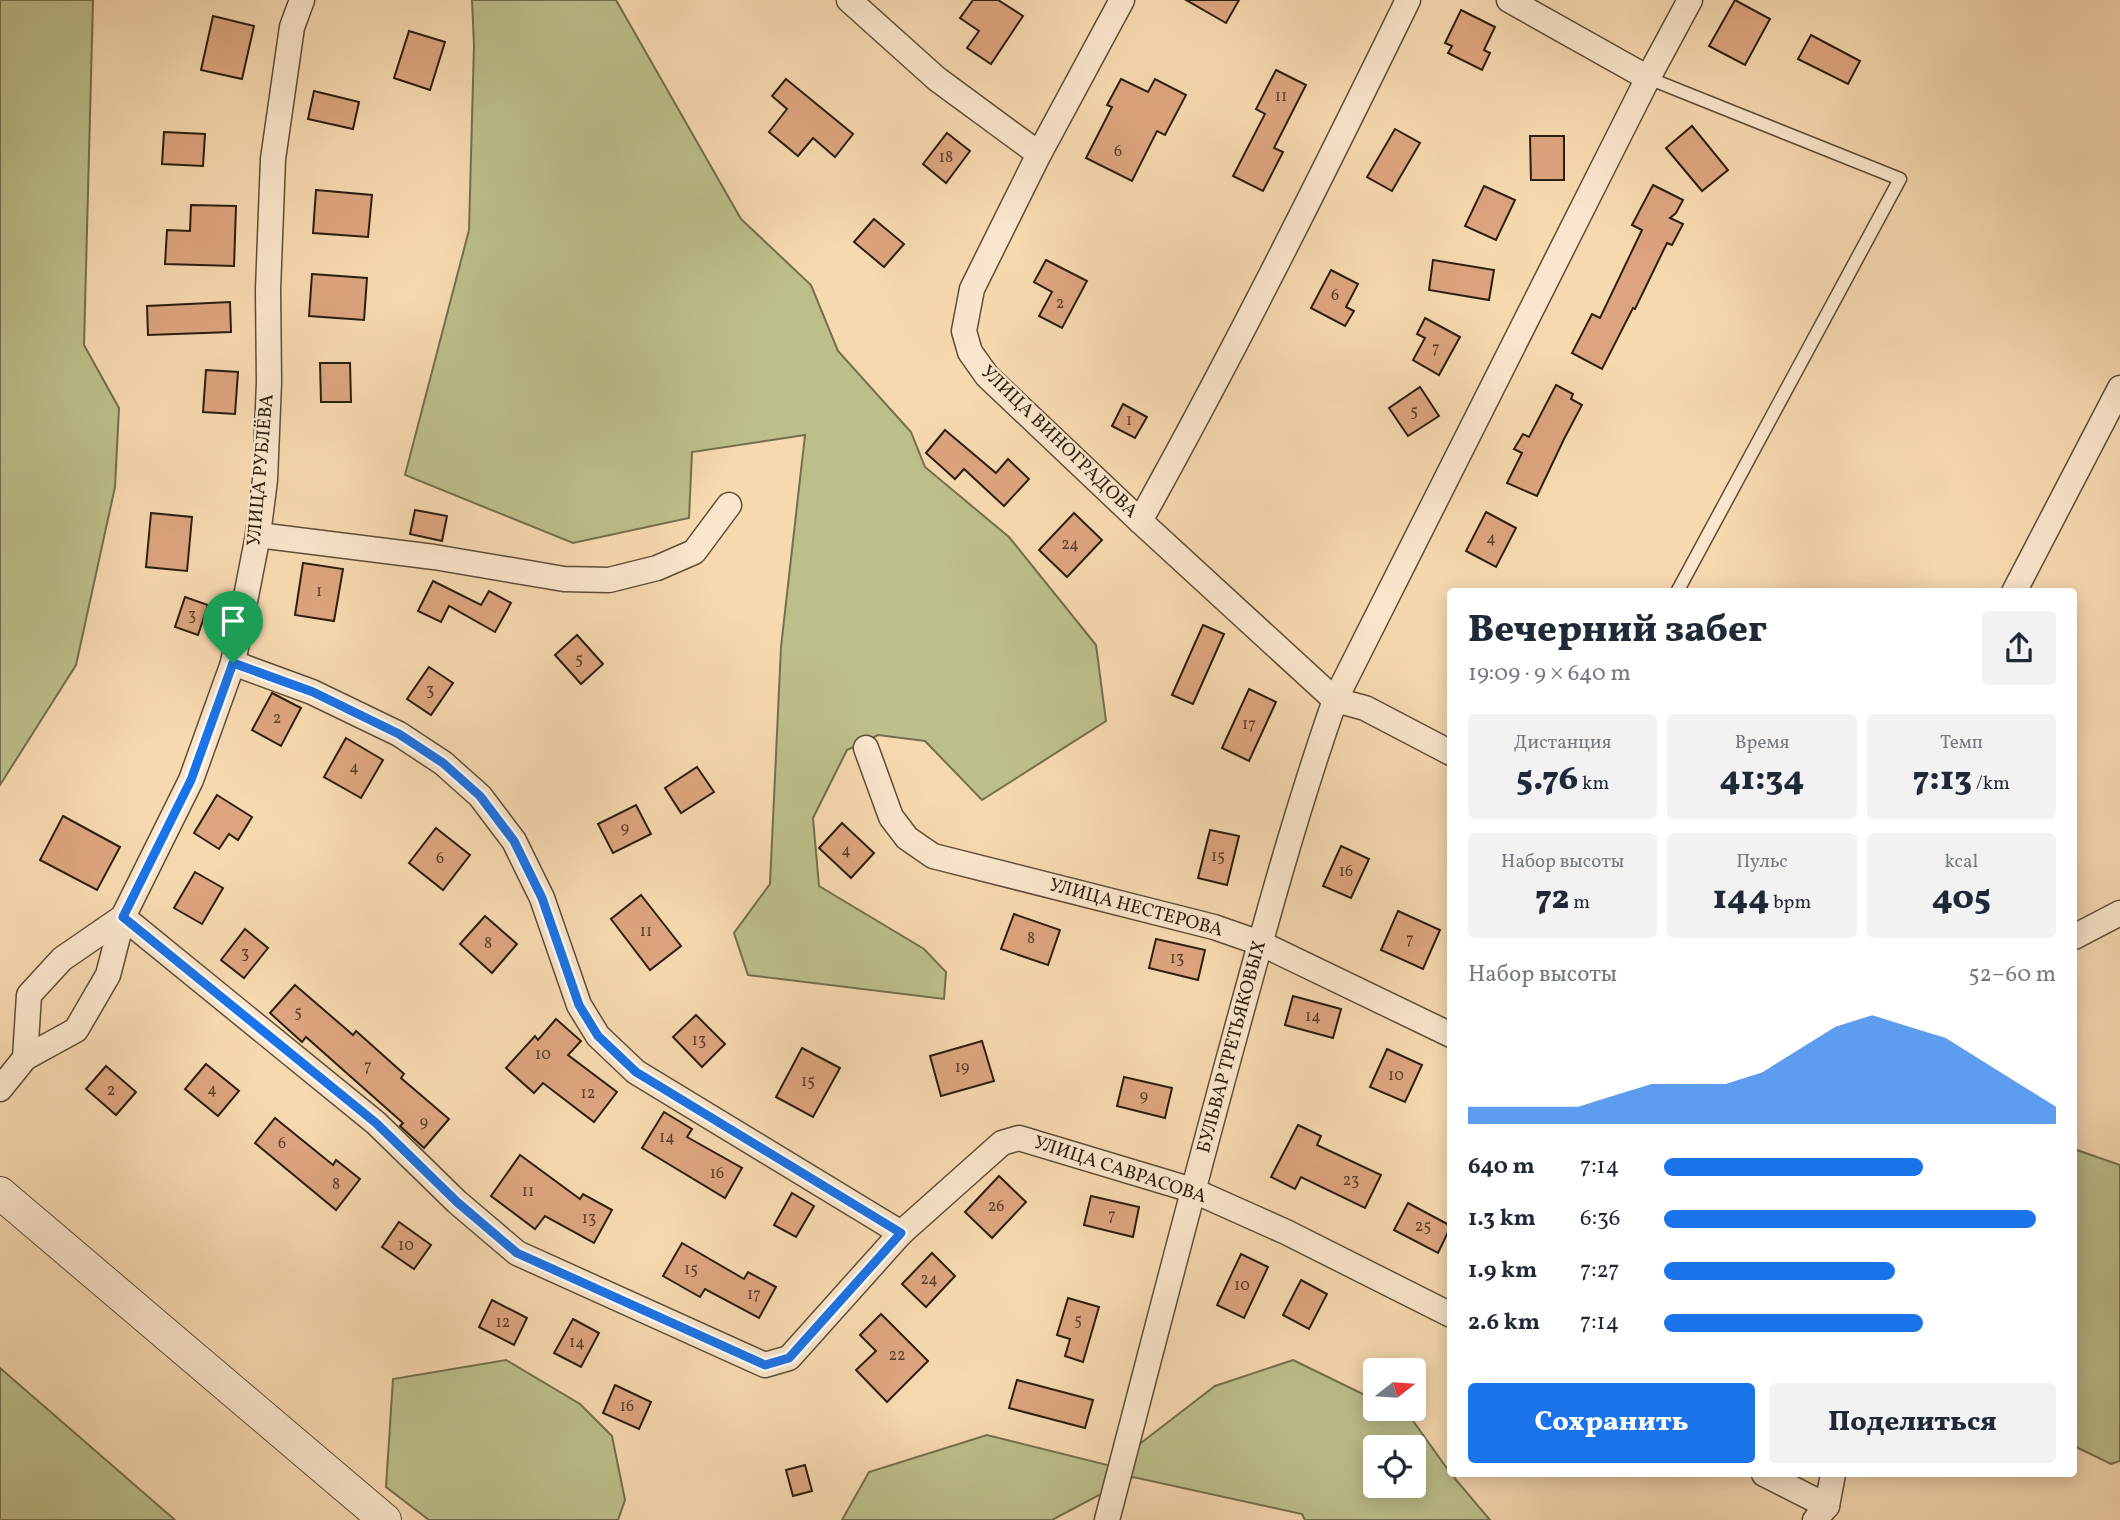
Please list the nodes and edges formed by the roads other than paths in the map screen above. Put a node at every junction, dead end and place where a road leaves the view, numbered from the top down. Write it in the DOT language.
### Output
graph roads {
  1 [pos="302,0"];
  2 [pos="849,0"];
  3 [pos="1122,0"];
  4 [pos="1408,0"];
  5 [pos="1509,0"];
  6 [pos="1690,0"];
  7 [pos="1648,78"];
  8 [pos="1039,154"];
  9 [pos="2120,388"];
  10 [pos="729,505"];
  11 [pos="1140,521"];
  12 [pos="258,535"];
  13 [pos="1679,588"];
  14 [pos="2016,588"];
  15 [pos="233,663"];
  16 [pos="1335,700"];
  17 [pos="866,748"];
  18 [pos="1447,750"];
  19 [pos="2120,913"];
  20 [pos="123,917"];
  21 [pos="2077,935"];
  22 [pos="1260,943"];
  23 [pos="1447,1033"];
  24 [pos="25,1058"];
  25 [pos="0,1089"];
  26 [pos="1192,1190"];
  27 [pos="0,1193"];
  28 [pos="901,1233"];
  29 [pos="1447,1313"];
  30 [pos="1768,1477"];
  31 [pos="1832,1477"];
  32 [pos="1821,1513"];
  33 [pos="385,1520"];
  34 [pos="1107,1520"];
  1 -- 12 [label="street, УЛИЦА РУБЛЁВА"];
  2 -- 8 [label="street"];
  3 -- 8 [label="street, УЛИЦА ВИНОГРАДОВА"];
  4 -- 11 [label="street"];
  5 -- 7 [label="street"];
  6 -- 7 [label="street, БУЛЬВАР ТРЕТЬЯКОВЫХ"];
  7 -- 13 [label="lane"];
  7 -- 16 [label="street, БУЛЬВАР ТРЕТЬЯКОВЫХ"];
  8 -- 11 [label="street, УЛИЦА ВИНОГРАДОВА"];
  9 -- 14 [label="street"];
  10 -- 12 [label="street"];
  11 -- 16 [label="street, УЛИЦА ВИНОГРАДОВА"];
  12 -- 15 [label="street, УЛИЦА РУБЛЁВА"];
  15 -- 20 [label="street, УЛИЦА РУБЛЁВА"];
  15 -- 28 [label="street"];
  16 -- 18 [label="street"];
  16 -- 22 [label="street, БУЛЬВАР ТРЕТЬЯКОВЫХ"];
  17 -- 22 [label="street, УЛИЦА НЕСТЕРОВА"];
  19 -- 21 [label="street"];
  20 -- 24 [label="street, УЛИЦА РУБЛЁВА"];
  20 -- 24 [label="street"];
  20 -- 28 [label="street, УЛИЦА САВРАСОВА"];
  22 -- 23 [label="street, УЛИЦА НЕСТЕРОВА"];
  22 -- 26 [label="street, БУЛЬВАР ТРЕТЬЯКОВЫХ"];
  24 -- 25 [label="street"];
  26 -- 28 [label="street, УЛИЦА САВРАСОВА"];
  26 -- 29 [label="street, УЛИЦА САВРАСОВА"];
  26 -- 34 [label="street, БУЛЬВАР ТРЕТЬЯКОВЫХ"];
  27 -- 33 [label="street"];
  30 -- 32 [label="street"];
  31 -- 32 [label="street"];
}
